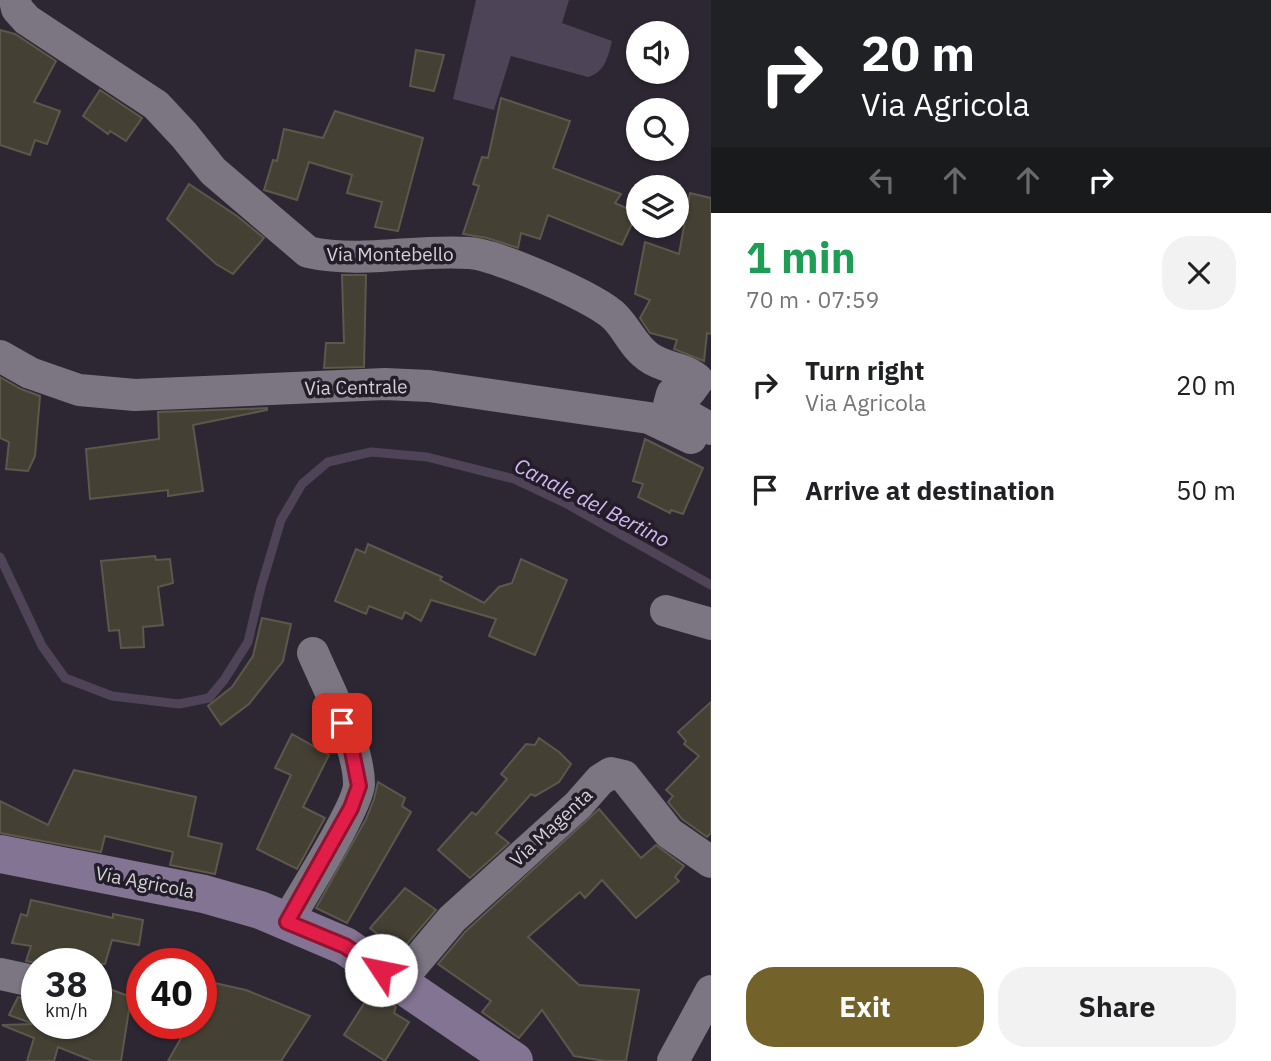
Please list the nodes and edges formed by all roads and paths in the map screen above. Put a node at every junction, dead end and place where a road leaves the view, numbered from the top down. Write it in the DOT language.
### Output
graph roads {
  1 [pos="15,0"];
  2 [pos="0,356"];
  3 [pos="704,379"];
  4 [pos="711,429"];
  5 [pos="711,449"];
  6 [pos="666,611"];
  7 [pos="711,624"];
  8 [pos="313,653"];
  9 [pos="0,854"];
  10 [pos="711,862"];
  11 [pos="287,922"];
  12 [pos="0,974"];
  13 [pos="21,979"];
  14 [pos="399,982"];
  15 [pos="711,991"];
  16 [pos="514,1061"];
  17 [pos="673,1061"];
  1 -- 3 [label="street, Via Montebello"];
  2 -- 5 [label="street, Via Centrale"];
  3 -- 4 [label="street, Via Montebello"];
  6 -- 7 [label="street"];
  8 -- 11 [label="street"];
  9 -- 11 [label="street, Via Agricola"];
  10 -- 14 [label="street, Via Magenta"];
  11 -- 14 [label="street, Via Agricola"];
  12 -- 13 [label="street"];
  14 -- 16 [label="street, Via Agricola"];
  15 -- 17 [label="street"];
}
